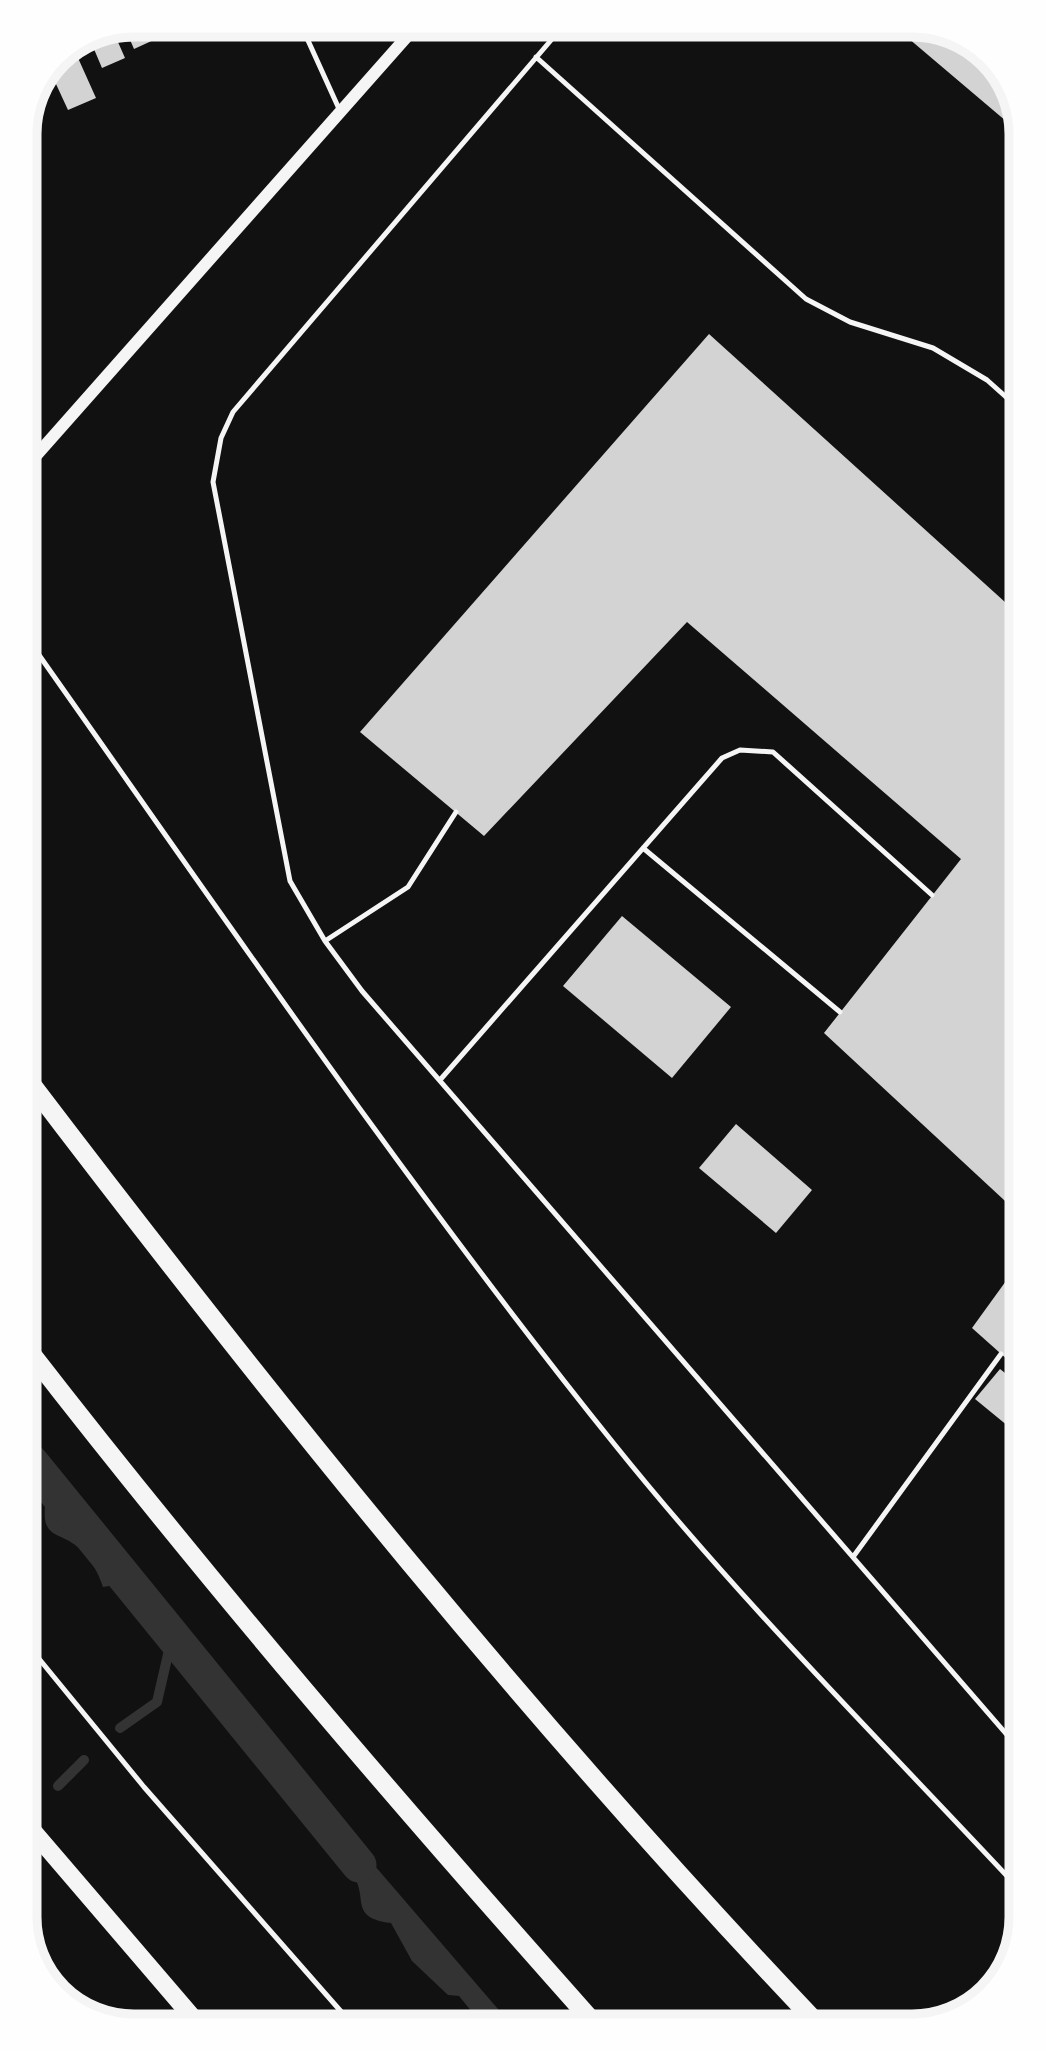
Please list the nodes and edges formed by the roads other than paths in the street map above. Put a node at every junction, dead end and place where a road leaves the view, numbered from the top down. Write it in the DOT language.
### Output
graph roads {
  1 [pos="308,37"];
  2 [pos="406,37"];
  3 [pos="554,37"];
  4 [pos="536,57"];
  5 [pos="340,113"];
  6 [pos="1009,400"];
  7 [pos="37,455"];
  8 [pos="37,652"];
  9 [pos="456,812"];
  10 [pos="643,848"];
  11 [pos="932,895"];
  12 [pos="325,940"];
  13 [pos="841,1012"];
  14 [pos="440,1080"];
  15 [pos="37,1091"];
  16 [pos="37,1347"];
  17 [pos="1001,1354"];
  18 [pos="37,1361"];
  19 [pos="73,1407"];
  20 [pos="853,1557"];
  21 [pos="37,1656"];
  22 [pos="1009,1737"];
  23 [pos="40,1850"];
  24 [pos="1009,1878"];
  25 [pos="189,2014"];
  26 [pos="343,2014"];
  27 [pos="586,2014"];
  28 [pos="808,2014"];
  1 -- 5 [label="lane"];
  2 -- 5 [label="street"];
  3 -- 4 [label="lane"];
  4 -- 6 [label="lane"];
  4 -- 12 [label="lane"];
  5 -- 7 [label="street"];
  8 -- 24 [label="lane"];
  9 -- 12 [label="lane"];
  10 -- 11 [label="lane"];
  10 -- 13 [label="lane"];
  10 -- 14 [label="lane"];
  12 -- 14 [label="lane"];
  14 -- 20 [label="lane"];
  15 -- 28 [label="highway"];
  16 -- 19 [label="highway"];
  17 -- 20 [label="lane"];
  18 -- 19 [label="highway"];
  19 -- 27 [label="highway"];
  20 -- 22 [label="lane"];
  21 -- 26 [label="lane"];
  23 -- 25 [label="main road"];
}
